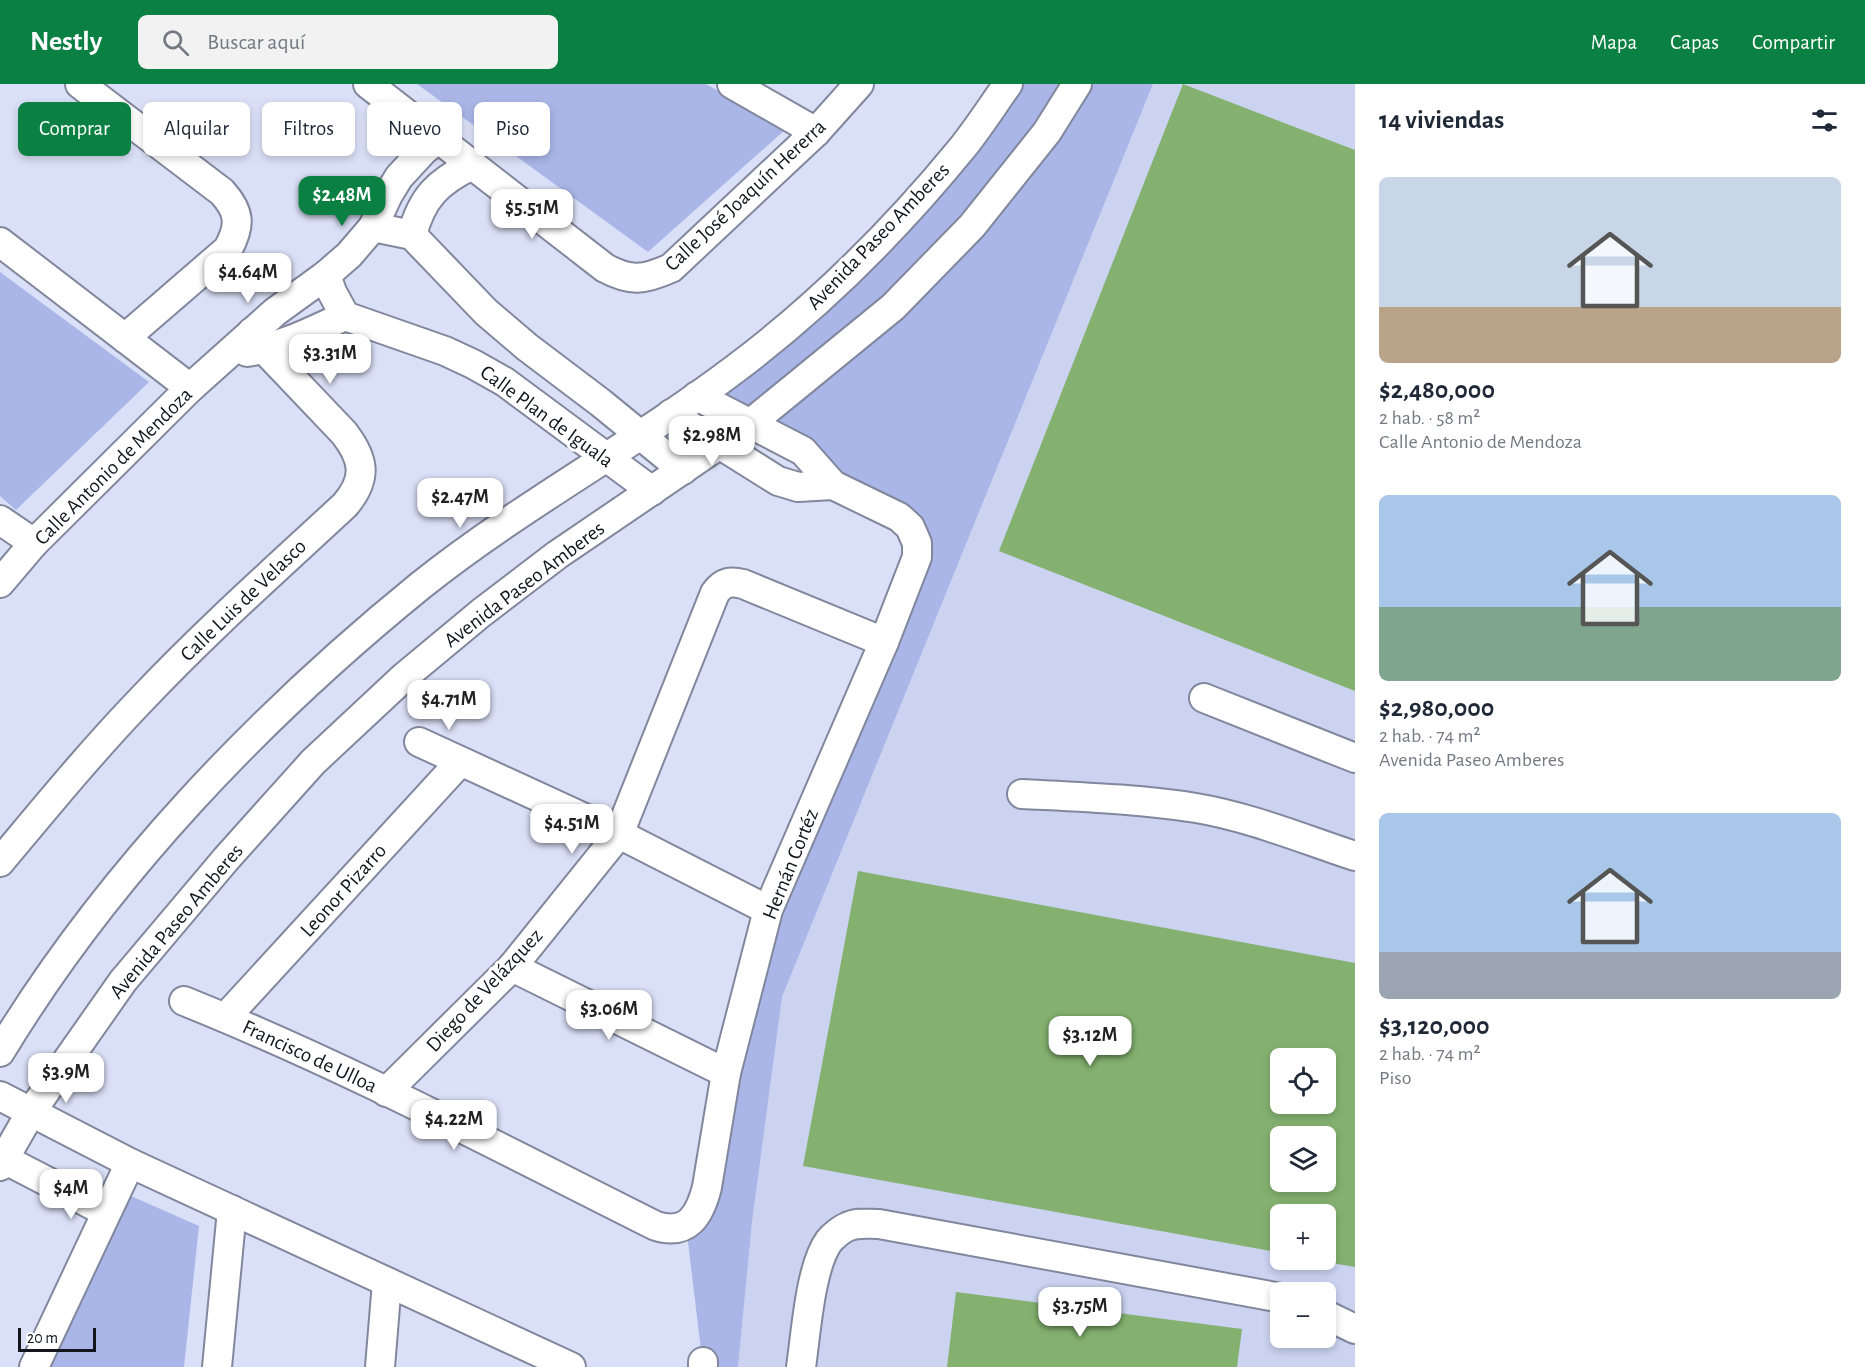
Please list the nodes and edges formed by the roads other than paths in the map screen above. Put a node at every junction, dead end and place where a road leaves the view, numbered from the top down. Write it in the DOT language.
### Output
graph roads {
  1 [pos="80,84"];
  2 [pos="368,84"];
  3 [pos="732,84"];
  4 [pos="859,84"];
  5 [pos="1008,84"];
  6 [pos="1077,84"];
  7 [pos="391,102"];
  8 [pos="816,132"];
  9 [pos="418,156"];
  10 [pos="460,156"];
  11 [pos="472,165"];
  12 [pos="373,227"];
  13 [pos="412,235"];
  14 [pos="0,242"];
  15 [pos="326,275"];
  16 [pos="345,316"];
  17 [pos="125,338"];
  18 [pos="258,341"];
  19 [pos="190,388"];
  20 [pos="697,396"];
  21 [pos="671,414"];
  22 [pos="751,423"];
  23 [pos="639,435"];
  24 [pos="720,445"];
  25 [pos="606,458"];
  26 [pos="683,470"];
  27 [pos="833,485"];
  28 [pos="652,491"];
  29 [pos="0,520"];
  30 [pos="34,543"];
  31 [pos="0,583"];
  32 [pos="884,642"];
  33 [pos="1204,698"];
  34 [pos="419,742"];
  35 [pos="1355,758"];
  36 [pos="460,762"];
  37 [pos="1022,794"];
  38 [pos="619,834"];
  39 [pos="1355,856"];
  40 [pos="0,862"];
  41 [pos="768,910"];
  42 [pos="512,967"];
  43 [pos="184,1001"];
  44 [pos="226,1017"];
  45 [pos="0,1052"];
  46 [pos="726,1073"];
  47 [pos="386,1092"];
  48 [pos="0,1096"];
  49 [pos="31,1112"];
  50 [pos="1,1161"];
  51 [pos="129,1163"];
  52 [pos="232,1210"];
  53 [pos="106,1212"];
  54 [pos="686,1225"];
  55 [pos="387,1282"];
  56 [pos="1270,1296"];
  57 [pos="1336,1320"];
  58 [pos="1355,1329"];
  59 [pos="541,1360"];
  60 [pos="34,1367"];
  61 [pos="217,1367"];
  62 [pos="380,1367"];
  63 [pos="571,1367"];
  64 [pos="801,1367"];
  1 -- 17 [label="street"];
  2 -- 7 [label="street"];
  3 -- 8 [label="street"];
  4 -- 8 [label="street, Calle José Joaquín Hererra"];
  5 -- 20 [label="street, Avenida Paseo Amberes"];
  6 -- 22 [label="street, Avenida Paseo Amberes"];
  8 -- 11 [label="street, Calle José Joaquín Hererra"];
  9 -- 12 [label="street"];
  10 -- 11 [label="street"];
  11 -- 13 [label="street"];
  12 -- 13 [label="street"];
  12 -- 15 [label="street"];
  13 -- 23 [label="street, Calle Plan de Iguala"];
  14 -- 17 [label="street"];
  15 -- 16 [label="street"];
  15 -- 18 [label="street"];
  16 -- 18 [label="street, Calle Antonio de Mendoza"];
  16 -- 25 [label="street, Calle Plan de Iguala"];
  17 -- 19 [label="street"];
  18 -- 19 [label="street, Calle Antonio de Mendoza"];
  18 -- 40 [label="street, Calle Luis de Velasco"];
  19 -- 30 [label="street, Calle Antonio de Mendoza"];
  20 -- 21 [label="street, Avenida Paseo Amberes"];
  20 -- 22 [label="street"];
  21 -- 23 [label="street, Avenida Paseo Amberes"];
  21 -- 24 [label="street"];
  22 -- 24 [label="street, Avenida Paseo Amberes"];
  22 -- 27 [label="street"];
  23 -- 25 [label="street, Avenida Paseo Amberes"];
  23 -- 26 [label="street, Calle Plan de Iguala"];
  24 -- 26 [label="street, Avenida Paseo Amberes"];
  24 -- 27 [label="street"];
  25 -- 28 [label="street, Calle Plan de Iguala"];
  25 -- 45 [label="street, Avenida Paseo Amberes"];
  26 -- 28 [label="street, Avenida Paseo Amberes"];
  27 -- 32 [label="street, Hernán Cortéz"];
  28 -- 49 [label="street, Avenida Paseo Amberes"];
  29 -- 30 [label="street"];
  30 -- 31 [label="street, Calle Antonio de Mendoza"];
  32 -- 38 [label="street, Diego de Velázquez"];
  32 -- 41 [label="street, Hernán Cortéz"];
  33 -- 35 [label="street"];
  34 -- 36 [label="street"];
  36 -- 38 [label="street"];
  36 -- 44 [label="street, Leonor Pizarro"];
  37 -- 39 [label="street"];
  38 -- 41 [label="street"];
  38 -- 42 [label="street, Diego de Velázquez"];
  41 -- 46 [label="street, Hernán Cortéz"];
  42 -- 46 [label="street"];
  42 -- 47 [label="street, Diego de Velázquez"];
  43 -- 44 [label="street, Francisco de Ulloa"];
  44 -- 47 [label="street, Francisco de Ulloa"];
  46 -- 54 [label="street, Hernán Cortéz"];
  47 -- 54 [label="street, Francisco de Ulloa"];
  48 -- 49 [label="street"];
  49 -- 50 [label="street, Avenida Paseo Amberes"];
  49 -- 51 [label="street"];
  50 -- 53 [label="street"];
  51 -- 52 [label="street"];
  51 -- 53 [label="street"];
  52 -- 55 [label="street"];
  52 -- 61 [label="street"];
  53 -- 60 [label="street"];
  55 -- 59 [label="street"];
  55 -- 62 [label="street"];
  56 -- 64 [label="street"];
  57 -- 58 [label="street"];
  59 -- 63 [label="street"];
}
